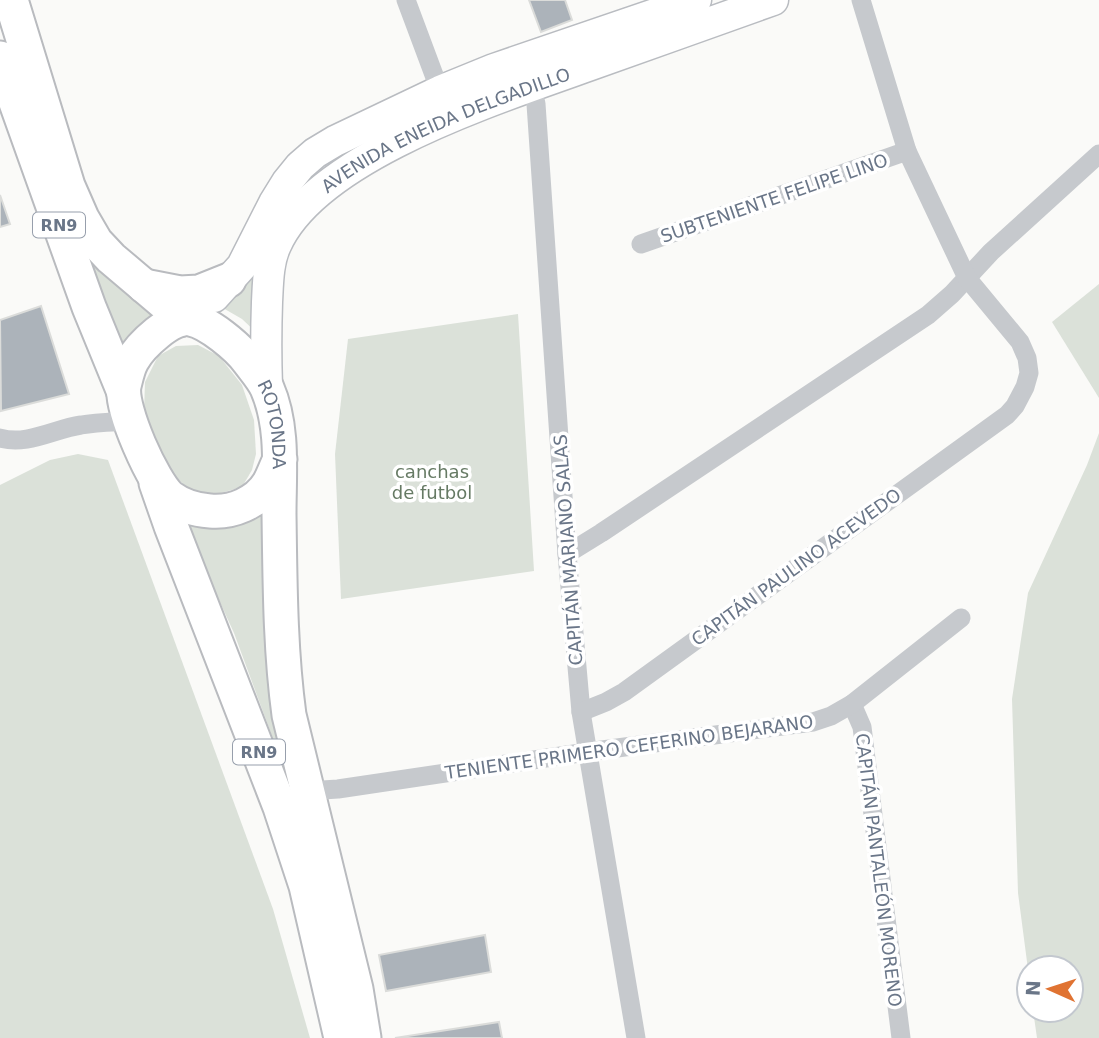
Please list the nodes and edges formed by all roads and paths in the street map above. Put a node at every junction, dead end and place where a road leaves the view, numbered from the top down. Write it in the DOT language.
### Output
graph roads {
  1 [pos="11,0"];
  2 [pos="406,0"];
  3 [pos="696,0"];
  4 [pos="773,0"];
  5 [pos="861,0"];
  6 [pos="1,66"];
  7 [pos="529,72"];
  8 [pos="440,92"];
  9 [pos="907,151"];
  10 [pos="1099,153"];
  11 [pos="641,244"];
  12 [pos="967,278"];
  13 [pos="229,280"];
  14 [pos="144,286"];
  15 [pos="187,319"];
  16 [pos="267,387"];
  17 [pos="127,406"];
  18 [pos="0,438"];
  19 [pos="280,459"];
  20 [pos="152,474"];
  21 [pos="567,554"];
  22 [pos="961,618"];
  23 [pos="852,705"];
  24 [pos="581,712"];
  25 [pos="587,752"];
  26 [pos="307,791"];
  27 [pos="341,1038"];
  28 [pos="364,1038"];
  29 [pos="636,1038"];
  30 [pos="901,1038"];
  1 -- 14 [label="highway, RN9"];
  2 -- 8 [label="street"];
  3 -- 7 [label="main road, AVENIDA ENEIDA DELGADILLO"];
  4 -- 7 [label="main road, AVENIDA ENEIDA DELGADILLO"];
  5 -- 9 [label="street"];
  6 -- 17 [label="highway, RN9"];
  7 -- 8 [label="main road, AVENIDA ENEIDA DELGADILLO"];
  7 -- 16 [label="main road, AVENIDA ENEIDA DELGADILLO"];
  7 -- 21 [label="street, CAPITÁN MARIANO SALAS"];
  8 -- 13 [label="main road, AVENIDA ENEIDA DELGADILLO"];
  9 -- 11 [label="street, SUBTENIENTE FELIPE LINO"];
  9 -- 12 [label="street"];
  10 -- 12 [label="street"];
  12 -- 21 [label="street"];
  12 -- 24 [label="street, CAPITÁN PAULINO ACEVEDO"];
  13 -- 14 [label="highway"];
  13 -- 15 [label="main road, AVENIDA ENEIDA DELGADILLO"];
  14 -- 15 [label="highway, RN9"];
  15 -- 16 [label="highway, ROTONDA / RN9"];
  15 -- 17 [label="highway"];
  16 -- 19 [label="highway, ROTONDA / RN9"];
  17 -- 18 [label="street"];
  17 -- 20 [label="highway, ROTONDA / RN9"];
  19 -- 20 [label="highway, ROTONDA / RN9"];
  19 -- 26 [label="highway, RN9"];
  20 -- 27 [label="highway, RN9"];
  21 -- 24 [label="street, CAPITÁN MARIANO SALAS"];
  22 -- 23 [label="street, TENIENTE PRIMERO CEFERINO BEJARANO"];
  23 -- 25 [label="street, TENIENTE PRIMERO CEFERINO BEJARANO"];
  23 -- 30 [label="street, CAPITÁN PANTALEÓN MORENO"];
  24 -- 25 [label="street, CAPITÁN MARIANO SALAS"];
  25 -- 26 [label="street, TENIENTE PRIMERO CEFERINO BEJARANO"];
  25 -- 29 [label="street, CAPITÁN MARIANO SALAS"];
  26 -- 28 [label="highway, RN9"];
}
